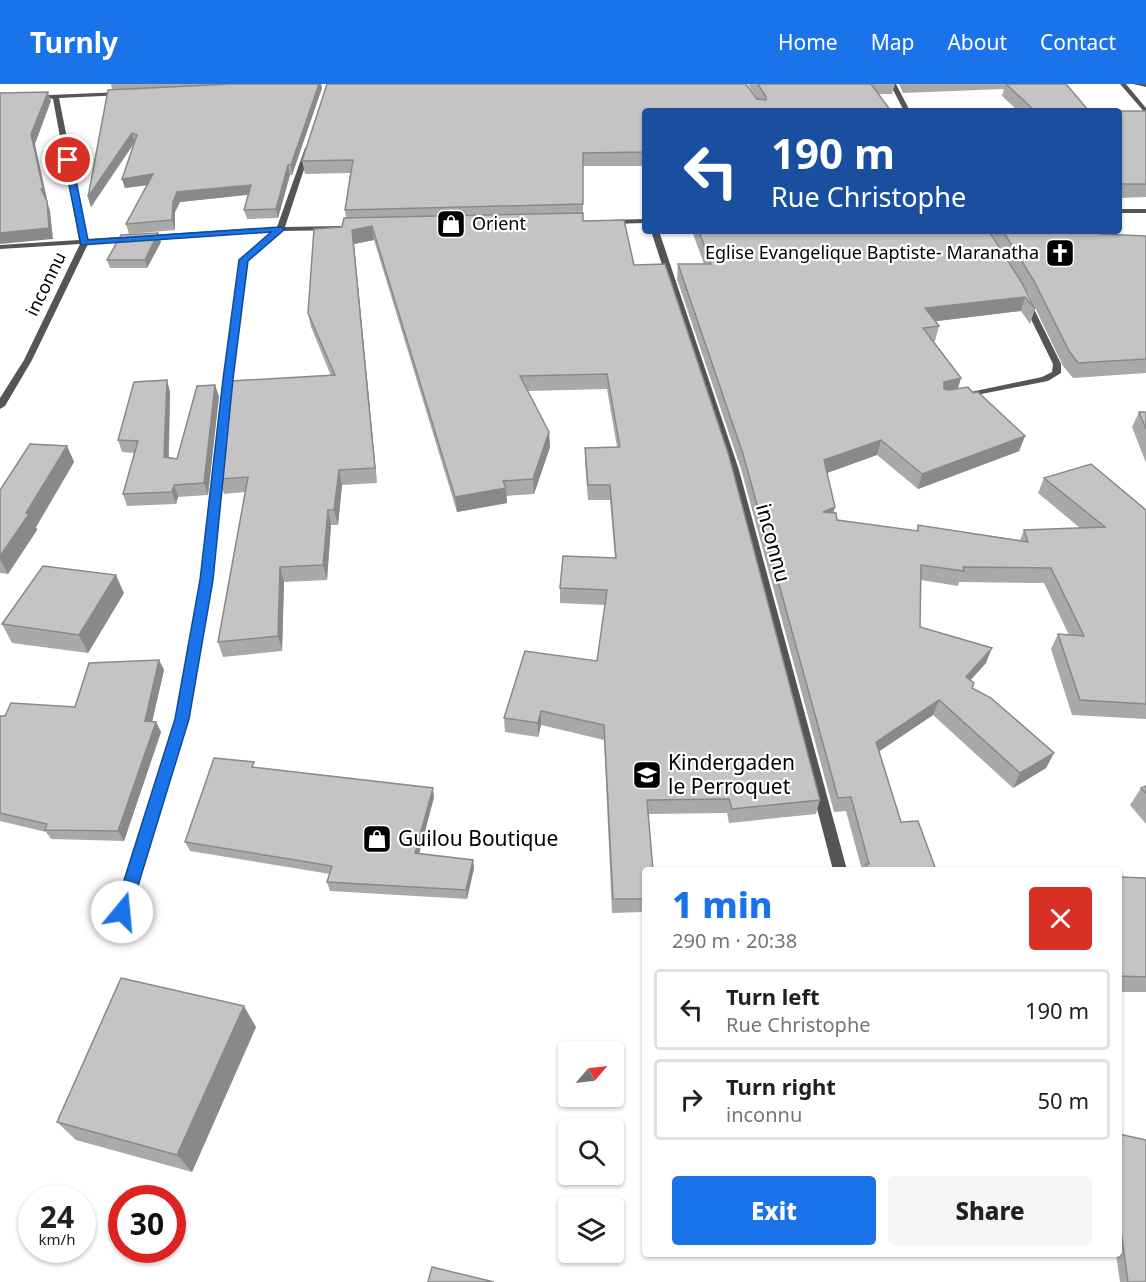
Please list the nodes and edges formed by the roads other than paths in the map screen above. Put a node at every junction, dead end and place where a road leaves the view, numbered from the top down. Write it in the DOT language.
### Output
graph roads {
  1 [pos="893,84"];
  2 [pos="1124,84"];
  3 [pos="1136,84"];
  4 [pos="1146,85"];
  5 [pos="125,93"];
  6 [pos="45,97"];
  7 [pos="56,97"];
  8 [pos="905,108"];
  9 [pos="1146,115"];
  10 [pos="1137,117"];
  11 [pos="310,140"];
  12 [pos="1146,211"];
  13 [pos="1122,212"];
  14 [pos="642,221"];
  15 [pos="598,222"];
  16 [pos="351,228"];
  17 [pos="280,229"];
  18 [pos="656,234"];
  19 [pos="84,243"];
  20 [pos="0,247"];
  21 [pos="1023,296"];
  22 [pos="956,398"];
  23 [pos="0,406"];
  24 [pos="839,867"];
  25 [pos="122,912"];
  1 -- 8 [label="street"];
  2 -- 9 [label="street"];
  3 -- 4 [label="street"];
  5 -- 7 [label="street"];
  6 -- 7 [label="street"];
  7 -- 19 [label="street, inconnu"];
  9 -- 10 [label="street"];
  11 -- 17 [label="street"];
  12 -- 13 [label="street"];
  14 -- 15 [label="street"];
  16 -- 17 [label="street"];
  17 -- 19 [label="street"];
  17 -- 25 [label="street"];
  18 -- 24 [label="street, inconnu"];
  19 -- 20 [label="street"];
  19 -- 23 [label="street, inconnu"];
  21 -- 22 [label="street"];
}
